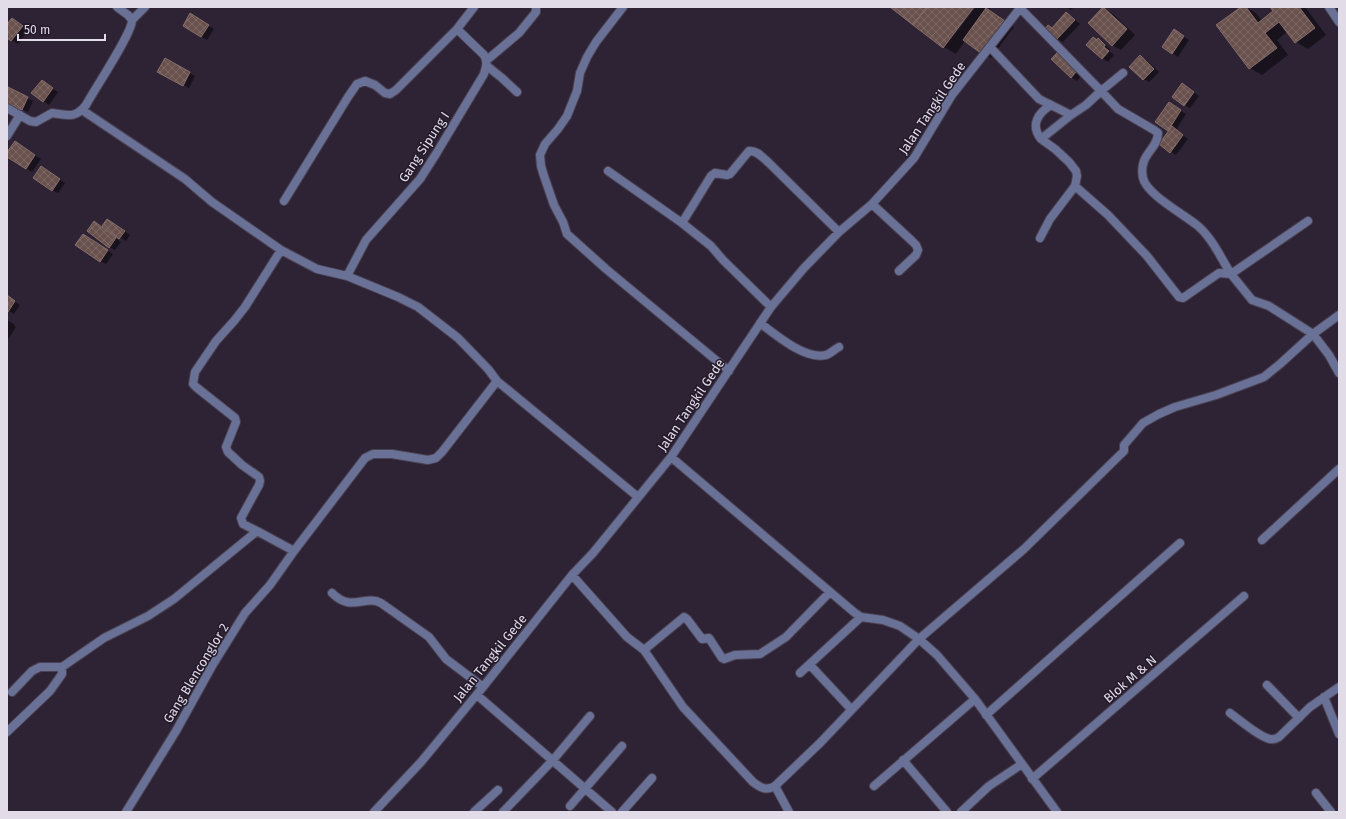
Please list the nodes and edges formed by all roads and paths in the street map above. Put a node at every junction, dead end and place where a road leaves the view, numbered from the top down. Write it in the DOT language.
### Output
graph roads {
  1 [pos="117,7"];
  2 [pos="145,7"];
  3 [pos="474,7"];
  4 [pos="536,7"];
  5 [pos="623,7"];
  6 [pos="1020,7"];
  7 [pos="1329,7"];
  8 [pos="132,20"];
  9 [pos="1339,22"];
  10 [pos="457,29"];
  11 [pos="990,47"];
  12 [pos="487,63"];
  13 [pos="1123,73"];
  14 [pos="1101,91"];
  15 [pos="517,92"];
  16 [pos="1051,105"];
  17 [pos="7,108"];
  18 [pos="82,110"];
  19 [pos="20,115"];
  20 [pos="1071,115"];
  21 [pos="7,136"];
  22 [pos="1041,139"];
  23 [pos="608,171"];
  24 [pos="1075,186"];
  25 [pos="284,201"];
  26 [pos="872,204"];
  27 [pos="1308,221"];
  28 [pos="682,223"];
  29 [pos="840,232"];
  30 [pos="1040,238"];
  31 [pos="281,250"];
  32 [pos="899,272"];
  33 [pos="1231,274"];
  34 [pos="347,276"];
  35 [pos="771,307"];
  36 [pos="1339,315"];
  37 [pos="760,323"];
  38 [pos="1313,334"];
  39 [pos="839,347"];
  40 [pos="729,371"];
  41 [pos="1339,373"];
  42 [pos="496,381"];
  43 [pos="671,457"];
  44 [pos="1339,469"];
  45 [pos="638,497"];
  46 [pos="257,531"];
  47 [pos="1262,540"];
  48 [pos="1180,543"];
  49 [pos="294,551"];
  50 [pos="572,575"];
  51 [pos="830,592"];
  52 [pos="332,593"];
  53 [pos="1244,596"];
  54 [pos="861,617"];
  55 [pos="919,640"];
  56 [pos="644,650"];
  57 [pos="810,665"];
  58 [pos="62,667"];
  59 [pos="800,673"];
  60 [pos="1267,685"];
  61 [pos="483,686"];
  62 [pos="1339,687"];
  63 [pos="12,692"];
  64 [pos="476,695"];
  65 [pos="1324,697"];
  66 [pos="975,699"];
  67 [pos="851,709"];
  68 [pos="1230,713"];
  69 [pos="986,715"];
  70 [pos="590,716"];
  71 [pos="1299,718"];
  72 [pos="7,732"];
  73 [pos="1339,734"];
  74 [pos="622,746"];
  75 [pos="553,760"];
  76 [pos="903,760"];
  77 [pos="1022,764"];
  78 [pos="652,778"];
  79 [pos="1032,779"];
  80 [pos="775,786"];
  81 [pos="874,786"];
  82 [pos="585,789"];
  83 [pos="498,790"];
  84 [pos="1316,793"];
  85 [pos="570,806"];
  86 [pos="627,810"];
  87 [pos="126,812"];
  88 [pos="374,812"];
  89 [pos="474,812"];
  90 [pos="503,812"];
  91 [pos="612,812"];
  92 [pos="789,812"];
  93 [pos="947,812"];
  94 [pos="961,812"];
  95 [pos="1057,812"];
  96 [pos="1331,812"];
  1 -- 8 [label="street"];
  2 -- 8 [label="street"];
  3 -- 10 [label="street"];
  4 -- 12 [label="street"];
  5 -- 40 [label="street"];
  6 -- 11 [label="street, Jalan Tangkil Gede"];
  6 -- 14 [label="street"];
  7 -- 9 [label="street"];
  8 -- 18 [label="street"];
  10 -- 12 [label="street"];
  10 -- 25 [label="street"];
  11 -- 16 [label="street"];
  11 -- 26 [label="street, Jalan Tangkil Gede"];
  12 -- 15 [label="street"];
  12 -- 34 [label="street, Gang Sipung I"];
  13 -- 14 [label="street"];
  14 -- 20 [label="street"];
  14 -- 33 [label="street"];
  16 -- 20 [label="street"];
  16 -- 22 [label="street"];
  17 -- 19 [label="street"];
  18 -- 19 [label="street"];
  18 -- 31 [label="street"];
  19 -- 21 [label="street"];
  20 -- 22 [label="street"];
  22 -- 24 [label="street"];
  23 -- 28 [label="street"];
  24 -- 30 [label="street"];
  24 -- 33 [label="street"];
  26 -- 29 [label="street, Jalan Tangkil Gede"];
  26 -- 32 [label="street"];
  27 -- 33 [label="street"];
  28 -- 29 [label="street"];
  28 -- 35 [label="street"];
  29 -- 35 [label="street, Jalan Tangkil Gede"];
  31 -- 34 [label="street"];
  31 -- 46 [label="street"];
  33 -- 38 [label="street"];
  34 -- 42 [label="street"];
  35 -- 37 [label="street, Jalan Tangkil Gede"];
  36 -- 38 [label="street"];
  37 -- 39 [label="street"];
  37 -- 40 [label="street, Jalan Tangkil Gede"];
  38 -- 41 [label="street"];
  38 -- 55 [label="street"];
  40 -- 43 [label="street, Jalan Tangkil Gede"];
  42 -- 45 [label="street"];
  42 -- 49 [label="street, Gang Blenconglor 2"];
  43 -- 45 [label="street, Jalan Tangkil Gede"];
  43 -- 51 [label="street"];
  44 -- 47 [label="street"];
  45 -- 50 [label="street, Jalan Tangkil Gede"];
  46 -- 49 [label="street"];
  46 -- 58 [label="street"];
  48 -- 69 [label="street"];
  49 -- 87 [label="street, Gang Blenconglor 2"];
  50 -- 56 [label="street"];
  50 -- 61 [label="street, Jalan Tangkil Gede"];
  51 -- 54 [label="street"];
  51 -- 56 [label="street"];
  52 -- 61 [label="street"];
  53 -- 79 [label="street, Blok M & N"];
  54 -- 55 [label="street"];
  54 -- 57 [label="street"];
  55 -- 66 [label="street"];
  55 -- 67 [label="street"];
  56 -- 80 [label="street"];
  57 -- 59 [label="street"];
  57 -- 67 [label="street"];
  58 -- 63 [label="street"];
  58 -- 72 [label="street"];
  60 -- 71 [label="street"];
  61 -- 64 [label="street, Jalan Tangkil Gede"];
  62 -- 65 [label="street"];
  64 -- 75 [label="street"];
  64 -- 88 [label="street, Jalan Tangkil Gede"];
  65 -- 71 [label="street"];
  65 -- 73 [label="street"];
  66 -- 69 [label="street"];
  66 -- 76 [label="street"];
  67 -- 80 [label="street"];
  68 -- 71 [label="street"];
  69 -- 77 [label="street"];
  70 -- 75 [label="street"];
  74 -- 82 [label="street"];
  75 -- 82 [label="street"];
  75 -- 90 [label="street"];
  76 -- 81 [label="street"];
  76 -- 93 [label="street"];
  77 -- 79 [label="street"];
  77 -- 94 [label="street"];
  78 -- 86 [label="street"];
  79 -- 95 [label="street"];
  80 -- 92 [label="street"];
  82 -- 85 [label="street"];
  82 -- 91 [label="street"];
  83 -- 89 [label="street"];
  84 -- 96 [label="street"];
}
